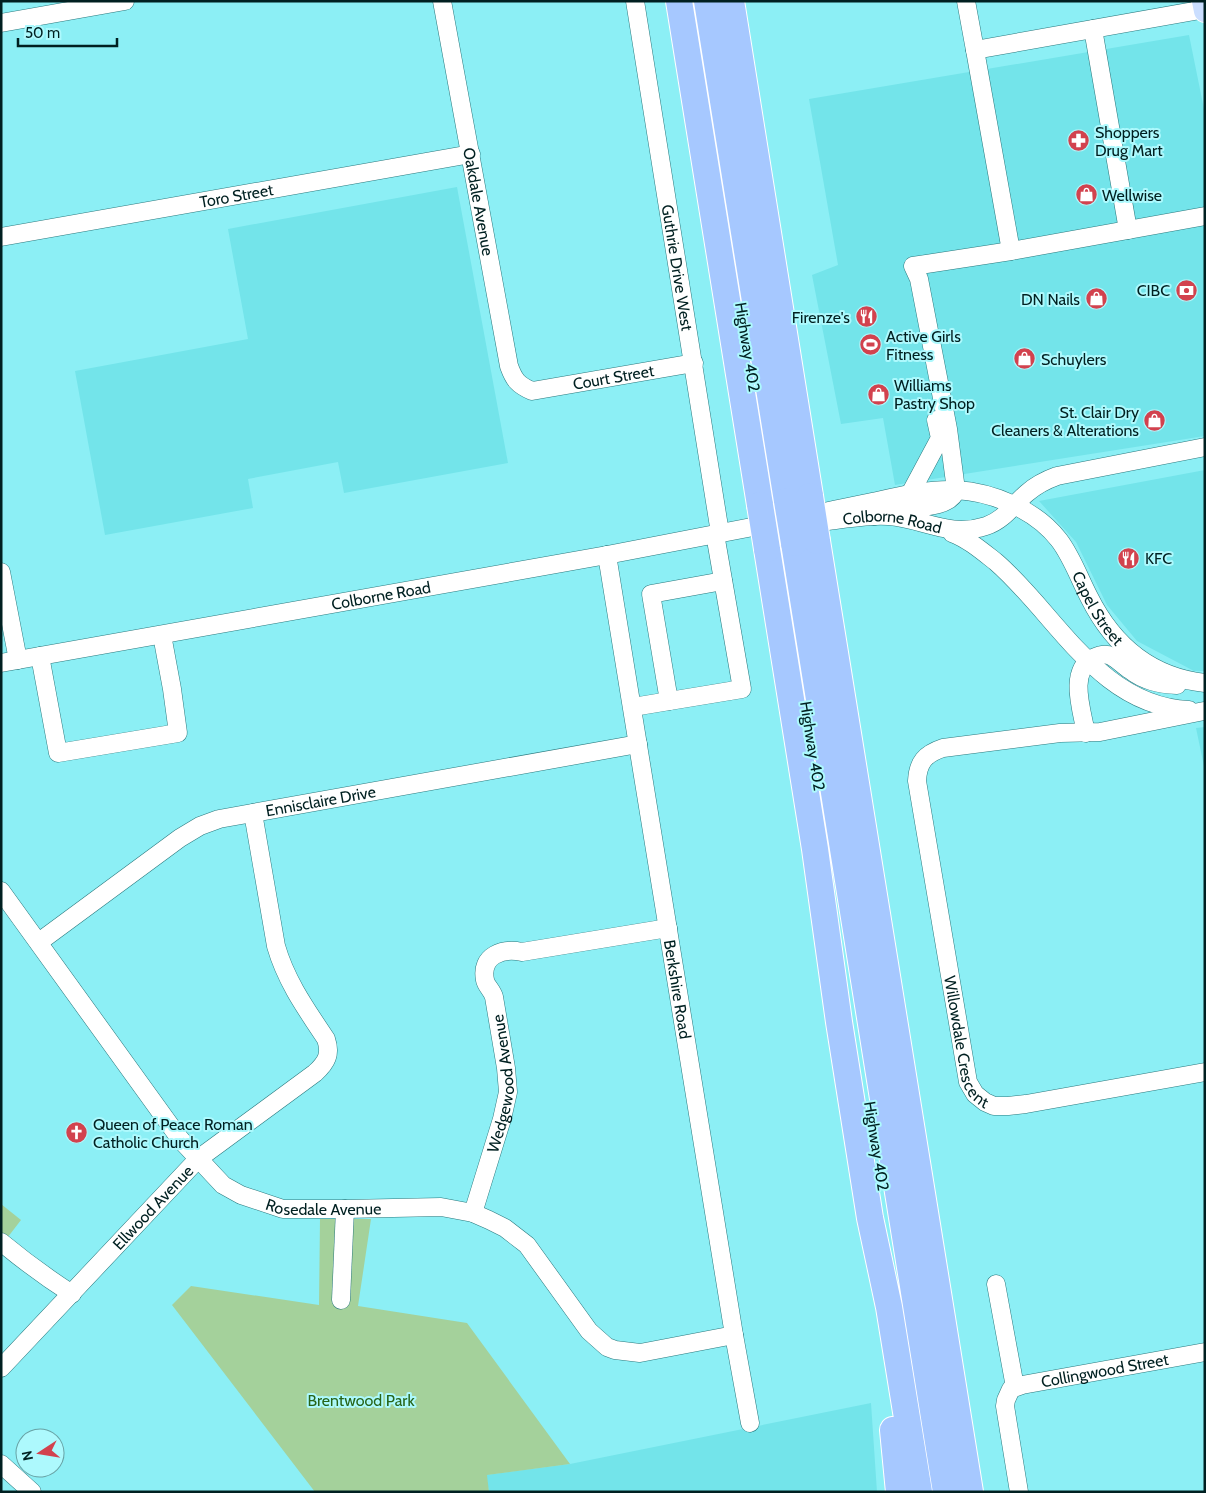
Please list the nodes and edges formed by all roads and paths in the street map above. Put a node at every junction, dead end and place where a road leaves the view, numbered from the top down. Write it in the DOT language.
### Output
graph roads {
  1 [pos="125,1"];
  2 [pos="442,1"];
  3 [pos="635,1"];
  4 [pos="679,1"];
  5 [pos="692,1"];
  6 [pos="707,1"];
  7 [pos="731,1"];
  8 [pos="966,1"];
  9 [pos="1203,1"];
  10 [pos="1205,10"];
  11 [pos="1,23"];
  12 [pos="1093,29"];
  13 [pos="975,50"];
  14 [pos="471,154"];
  15 [pos="1205,216"];
  16 [pos="1128,230"];
  17 [pos="1,237"];
  18 [pos="1011,251"];
  19 [pos="919,279"];
  20 [pos="694,364"];
  21 [pos="532,391"];
  22 [pos="1205,447"];
  23 [pos="1057,476"];
  24 [pos="956,490"];
  25 [pos="910,494"];
  26 [pos="979,494"];
  27 [pos="1014,506"];
  28 [pos="874,516"];
  29 [pos="783,523"];
  30 [pos="940,529"];
  31 [pos="717,534"];
  32 [pos="607,556"];
  33 [pos="1,572"];
  34 [pos="723,581"];
  35 [pos="162,635"];
  36 [pos="40,656"];
  37 [pos="1087,661"];
  38 [pos="10,662"];
  39 [pos="1205,683"];
  40 [pos="669,701"];
  41 [pos="633,707"];
  42 [pos="1204,711"];
  43 [pos="1086,733"];
  44 [pos="638,744"];
  45 [pos="253,813"];
  46 [pos="1,890"];
  47 [pos="668,928"];
  48 [pos="39,942"];
  49 [pos="1205,1072"];
  50 [pos="914,1132"];
  51 [pos="198,1159"];
  52 [pos="345,1209"];
  53 [pos="473,1213"];
  54 [pos="870,1218"];
  55 [pos="1,1242"];
  56 [pos="996,1284"];
  57 [pos="72,1294"];
  58 [pos="341,1300"];
  59 [pos="734,1335"];
  60 [pos="1205,1352"];
  61 [pos="1,1368"];
  62 [pos="1012,1391"];
  63 [pos="750,1423"];
  64 [pos="1,1464"];
  65 [pos="32,1492"];
  66 [pos="899,1492"];
  67 [pos="919,1492"];
  68 [pos="932,1492"];
  69 [pos="946,1492"];
  70 [pos="970,1492"];
  71 [pos="983,1492"];
  72 [pos="1019,1492"];
  1 -- 11 [label="street"];
  2 -- 14 [label="street, Oakdale Avenue"];
  3 -- 20 [label="street, Guthrie Drive West"];
  4 -- 29 [label="highway"];
  5 -- 29 [label="highway, Highway 402"];
  6 -- 29 [label="highway"];
  7 -- 29 [label="highway, Highway 402"];
  8 -- 13 [label="street"];
  9 -- 10 [label="main road"];
  10 -- 12 [label="street"];
  12 -- 13 [label="street"];
  12 -- 16 [label="street"];
  13 -- 18 [label="street"];
  14 -- 17 [label="street, Toro Street"];
  14 -- 21 [label="street, Oakdale Avenue"];
  15 -- 16 [label="street"];
  16 -- 18 [label="street"];
  18 -- 19 [label="street"];
  19 -- 24 [label="street"];
  19 -- 25 [label="street"];
  20 -- 21 [label="street, Court Street"];
  20 -- 31 [label="street, Guthrie Drive West"];
  22 -- 23 [label="street, Colborne Road"];
  23 -- 26 [label="street"];
  23 -- 27 [label="street, Colborne Road"];
  24 -- 25 [label="street, Colborne Road"];
  24 -- 26 [label="street, Colborne Road"];
  24 -- 28 [label="street"];
  25 -- 29 [label="street, Colborne Road"];
  26 -- 27 [label="street, Colborne Road"];
  27 -- 30 [label="street, Colborne Road"];
  27 -- 39 [label="street, Capel Street"];
  28 -- 29 [label="street, Colborne Road"];
  28 -- 30 [label="street, Colborne Road"];
  29 -- 31 [label="street, Colborne Road"];
  29 -- 50 [label="highway, Highway 402"];
  29 -- 54 [label="highway"];
  29 -- 68 [label="highway, Highway 402"];
  29 -- 69 [label="highway"];
  30 -- 37 [label="street"];
  31 -- 32 [label="street, Colborne Road"];
  31 -- 34 [label="street, Guthrie Drive West"];
  32 -- 35 [label="street, Colborne Road"];
  32 -- 41 [label="street, Berkshire Road"];
  33 -- 38 [label="street"];
  34 -- 40 [label="street"];
  34 -- 40 [label="street, Guthrie Drive West"];
  35 -- 36 [label="street, Colborne Road"];
  35 -- 36 [label="street"];
  36 -- 38 [label="street, Colborne Road"];
  37 -- 39 [label="street, Capel Street"];
  37 -- 42 [label="street"];
  37 -- 43 [label="street"];
  40 -- 41 [label="street"];
  41 -- 44 [label="street, Berkshire Road"];
  42 -- 43 [label="street"];
  43 -- 49 [label="street, Willowdale Crescent"];
  44 -- 45 [label="street, Ennisclaire Drive"];
  44 -- 47 [label="street, Berkshire Road"];
  45 -- 48 [label="street, Ennisclaire Drive"];
  45 -- 51 [label="street, Ellwood Avenue"];
  46 -- 48 [label="street, Rosedale Avenue"];
  47 -- 53 [label="street, Wedgewood Avenue"];
  47 -- 59 [label="street, Berkshire Road"];
  48 -- 51 [label="street, Rosedale Avenue"];
  50 -- 70 [label="highway, Highway 402"];
  50 -- 71 [label="highway"];
  51 -- 52 [label="street, Rosedale Avenue"];
  51 -- 57 [label="street, Ellwood Avenue"];
  52 -- 53 [label="street, Rosedale Avenue"];
  52 -- 58 [label="street"];
  53 -- 59 [label="street, Rosedale Avenue"];
  54 -- 66 [label="highway"];
  54 -- 67 [label="highway"];
  55 -- 57 [label="street"];
  56 -- 62 [label="street"];
  57 -- 61 [label="street, Ellwood Avenue"];
  59 -- 63 [label="street, Berkshire Road"];
  60 -- 62 [label="street, Collingwood Street"];
  62 -- 72 [label="street"];
  64 -- 65 [label="street"];
}
